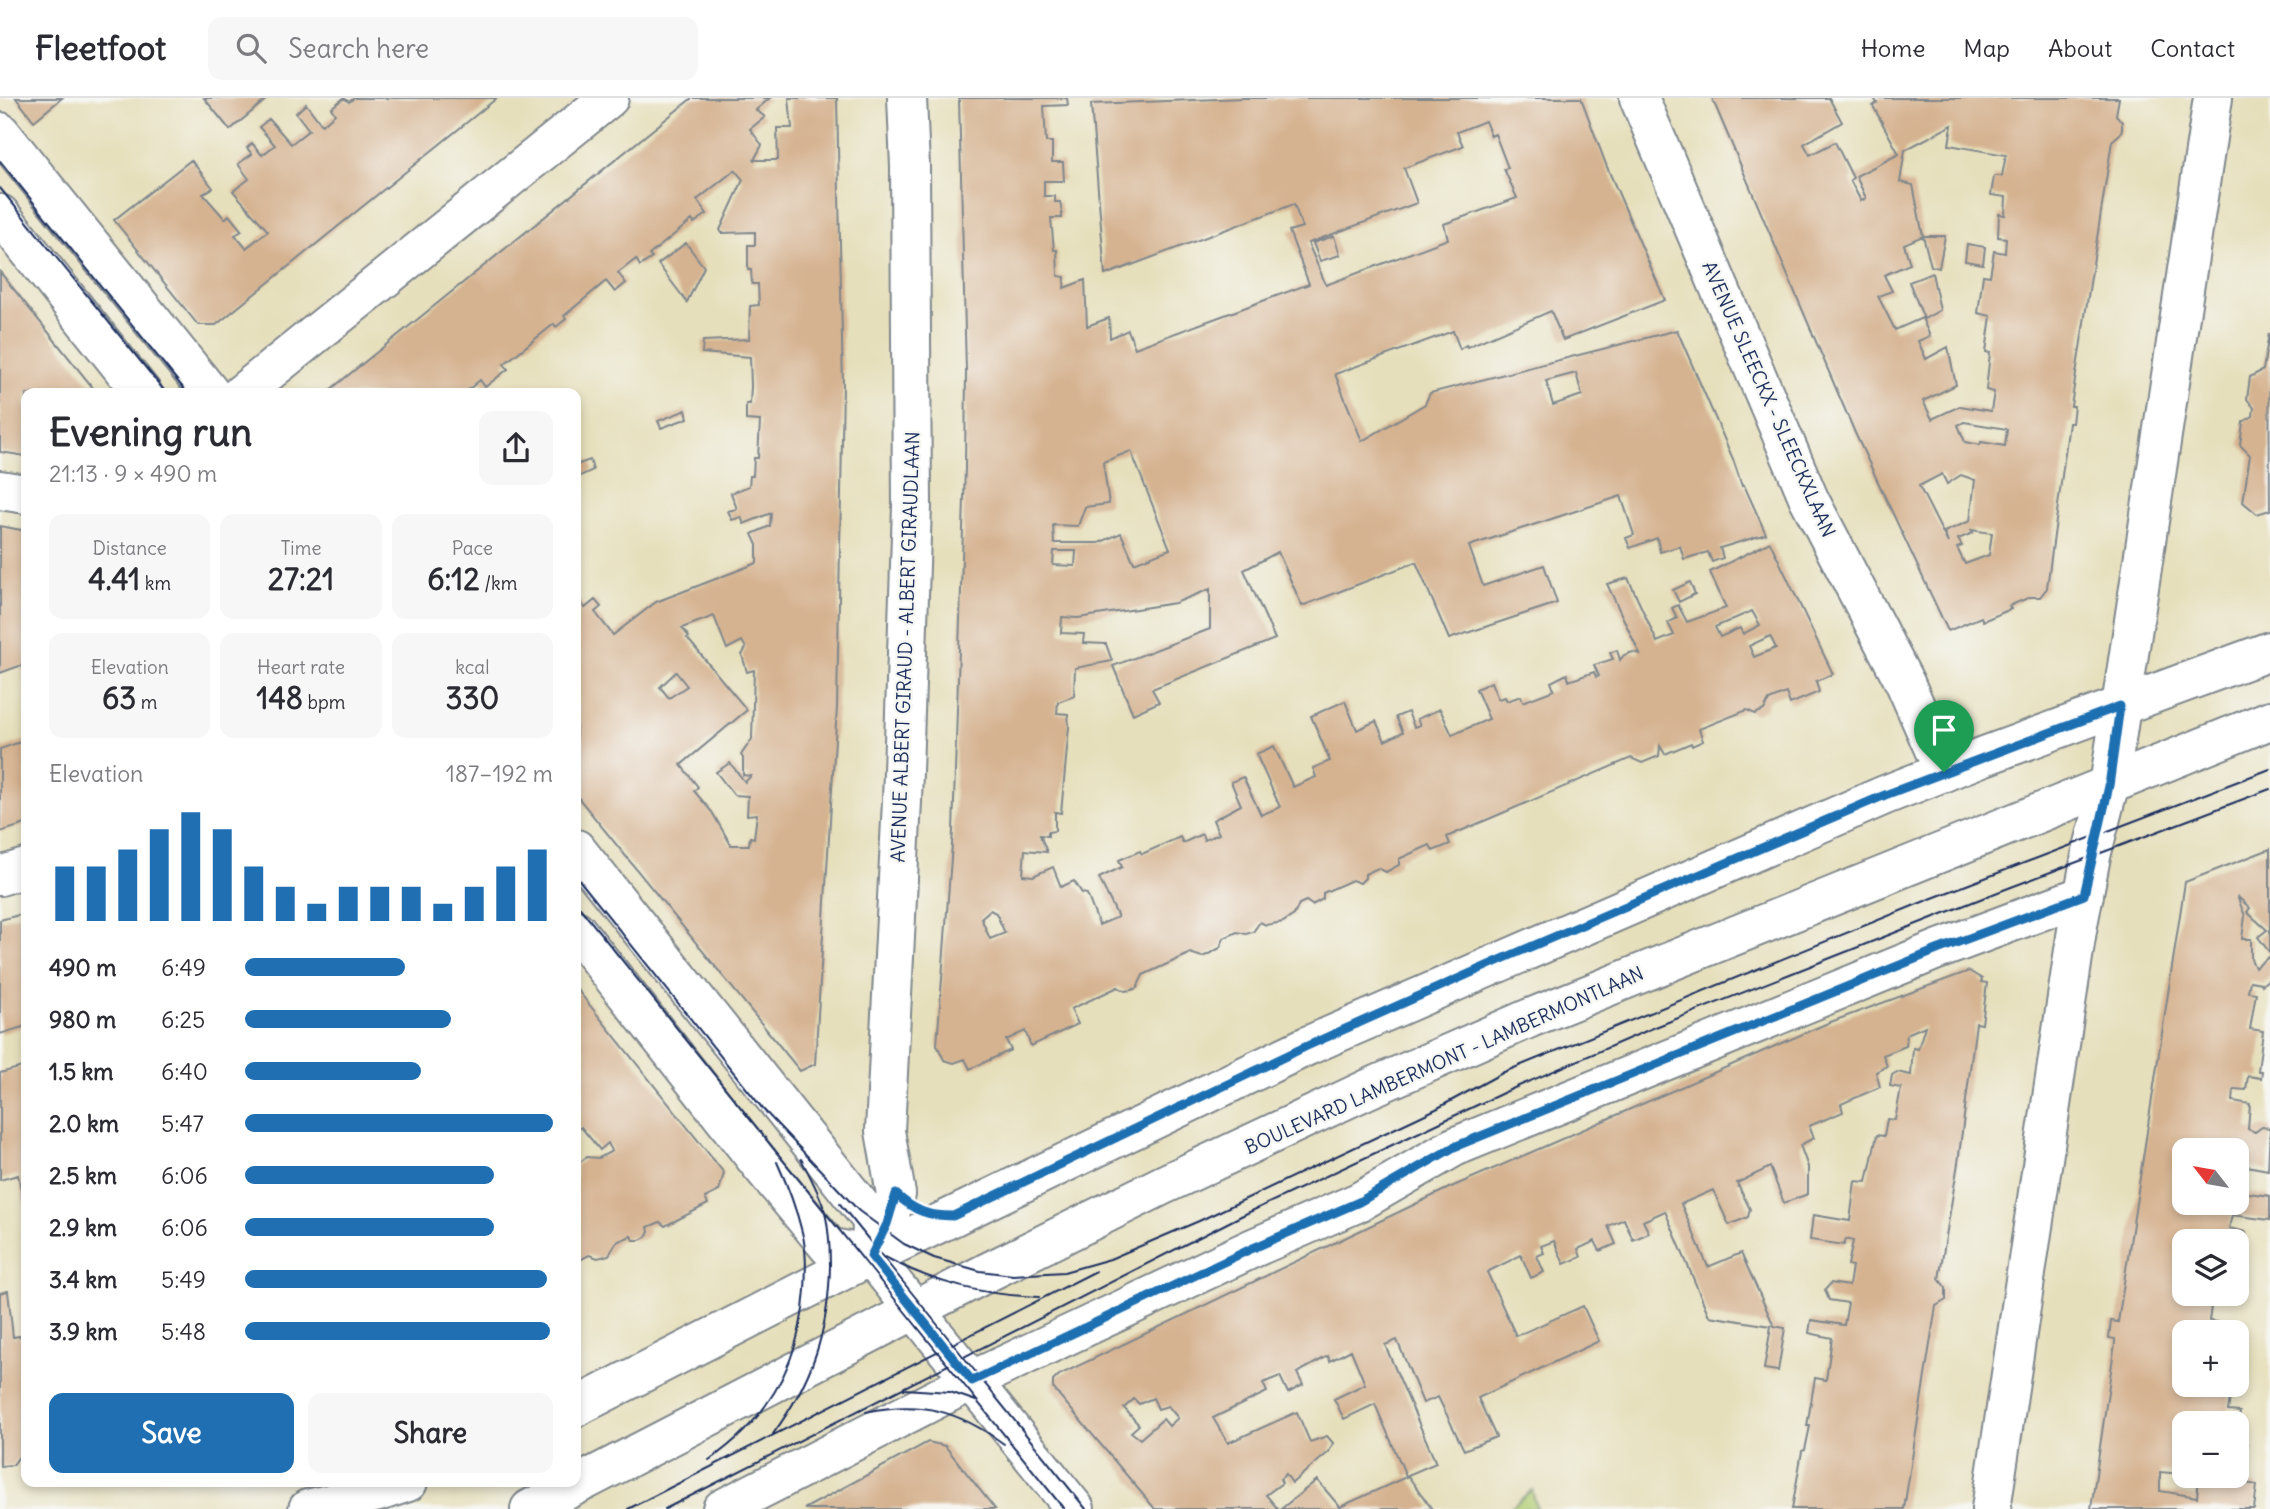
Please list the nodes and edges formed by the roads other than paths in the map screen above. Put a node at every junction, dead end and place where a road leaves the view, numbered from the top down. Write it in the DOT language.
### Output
graph roads {
  1 [pos="610,98"];
  2 [pos="907,98"];
  3 [pos="1639,98"];
  4 [pos="2213,98"];
  5 [pos="0,132"];
  6 [pos="0,214"];
  7 [pos="139,388"];
  8 [pos="206,388"];
  9 [pos="248,388"];
  10 [pos="0,490"];
  11 [pos="21,493"];
  12 [pos="2270,651"];
  13 [pos="2120,706"];
  14 [pos="2270,720"];
  15 [pos="1944,772"];
  16 [pos="2109,786"];
  17 [pos="581,855"];
  18 [pos="21,870"];
  19 [pos="0,876"];
  20 [pos="2084,895"];
  21 [pos="581,936"];
  22 [pos="896,1194"];
  23 [pos="953,1216"];
  24 [pos="871,1256"];
  25 [pos="915,1310"];
  26 [pos="972,1381"];
  27 [pos="581,1404"];
  28 [pos="581,1483"];
  29 [pos="384,1487"];
  30 [pos="573,1487"];
  31 [pos="308,1509"];
  32 [pos="530,1509"];
  33 [pos="722,1509"];
  34 [pos="1075,1509"];
  35 [pos="1991,1509"];
  1 -- 9 [label="street"];
  2 -- 22 [label="street, AVENUE ALBERT GIRAUD - ALBERT GIRAUDLAAN"];
  3 -- 15 [label="street, AVENUE SLEECKX - SLEECKXLAAN"];
  4 -- 13 [label="street"];
  5 -- 8 [label="street"];
  6 -- 7 [label="street"];
  10 -- 11 [label="street"];
  12 -- 13 [label="street"];
  13 -- 15 [label="street"];
  13 -- 16 [label="street"];
  14 -- 16 [label="street, BOULEVARD LAMBERMONT - LAMBERMONTLAAN"];
  15 -- 23 [label="street"];
  16 -- 20 [label="street"];
  16 -- 25 [label="street, BOULEVARD LAMBERMONT - LAMBERMONTLAAN"];
  17 -- 24 [label="street"];
  18 -- 19 [label="street"];
  20 -- 26 [label="street"];
  20 -- 35 [label="street"];
  21 -- 24 [label="street"];
  22 -- 23 [label="street"];
  22 -- 24 [label="street, AVENUE ALBERT GIRAUD - ALBERT GIRAUDLAAN"];
  23 -- 24 [label="street"];
  24 -- 25 [label="street"];
  24 -- 27 [label="street"];
  25 -- 26 [label="street"];
  25 -- 28 [label="street, BOULEVARD LAMBERMONT - LAMBERMONTLAAN"];
  26 -- 33 [label="street"];
  26 -- 34 [label="street"];
  29 -- 31 [label="street"];
  30 -- 32 [label="street, BOULEVARD LAMBERMONT - LAMBERMONTLAAN"];
}
